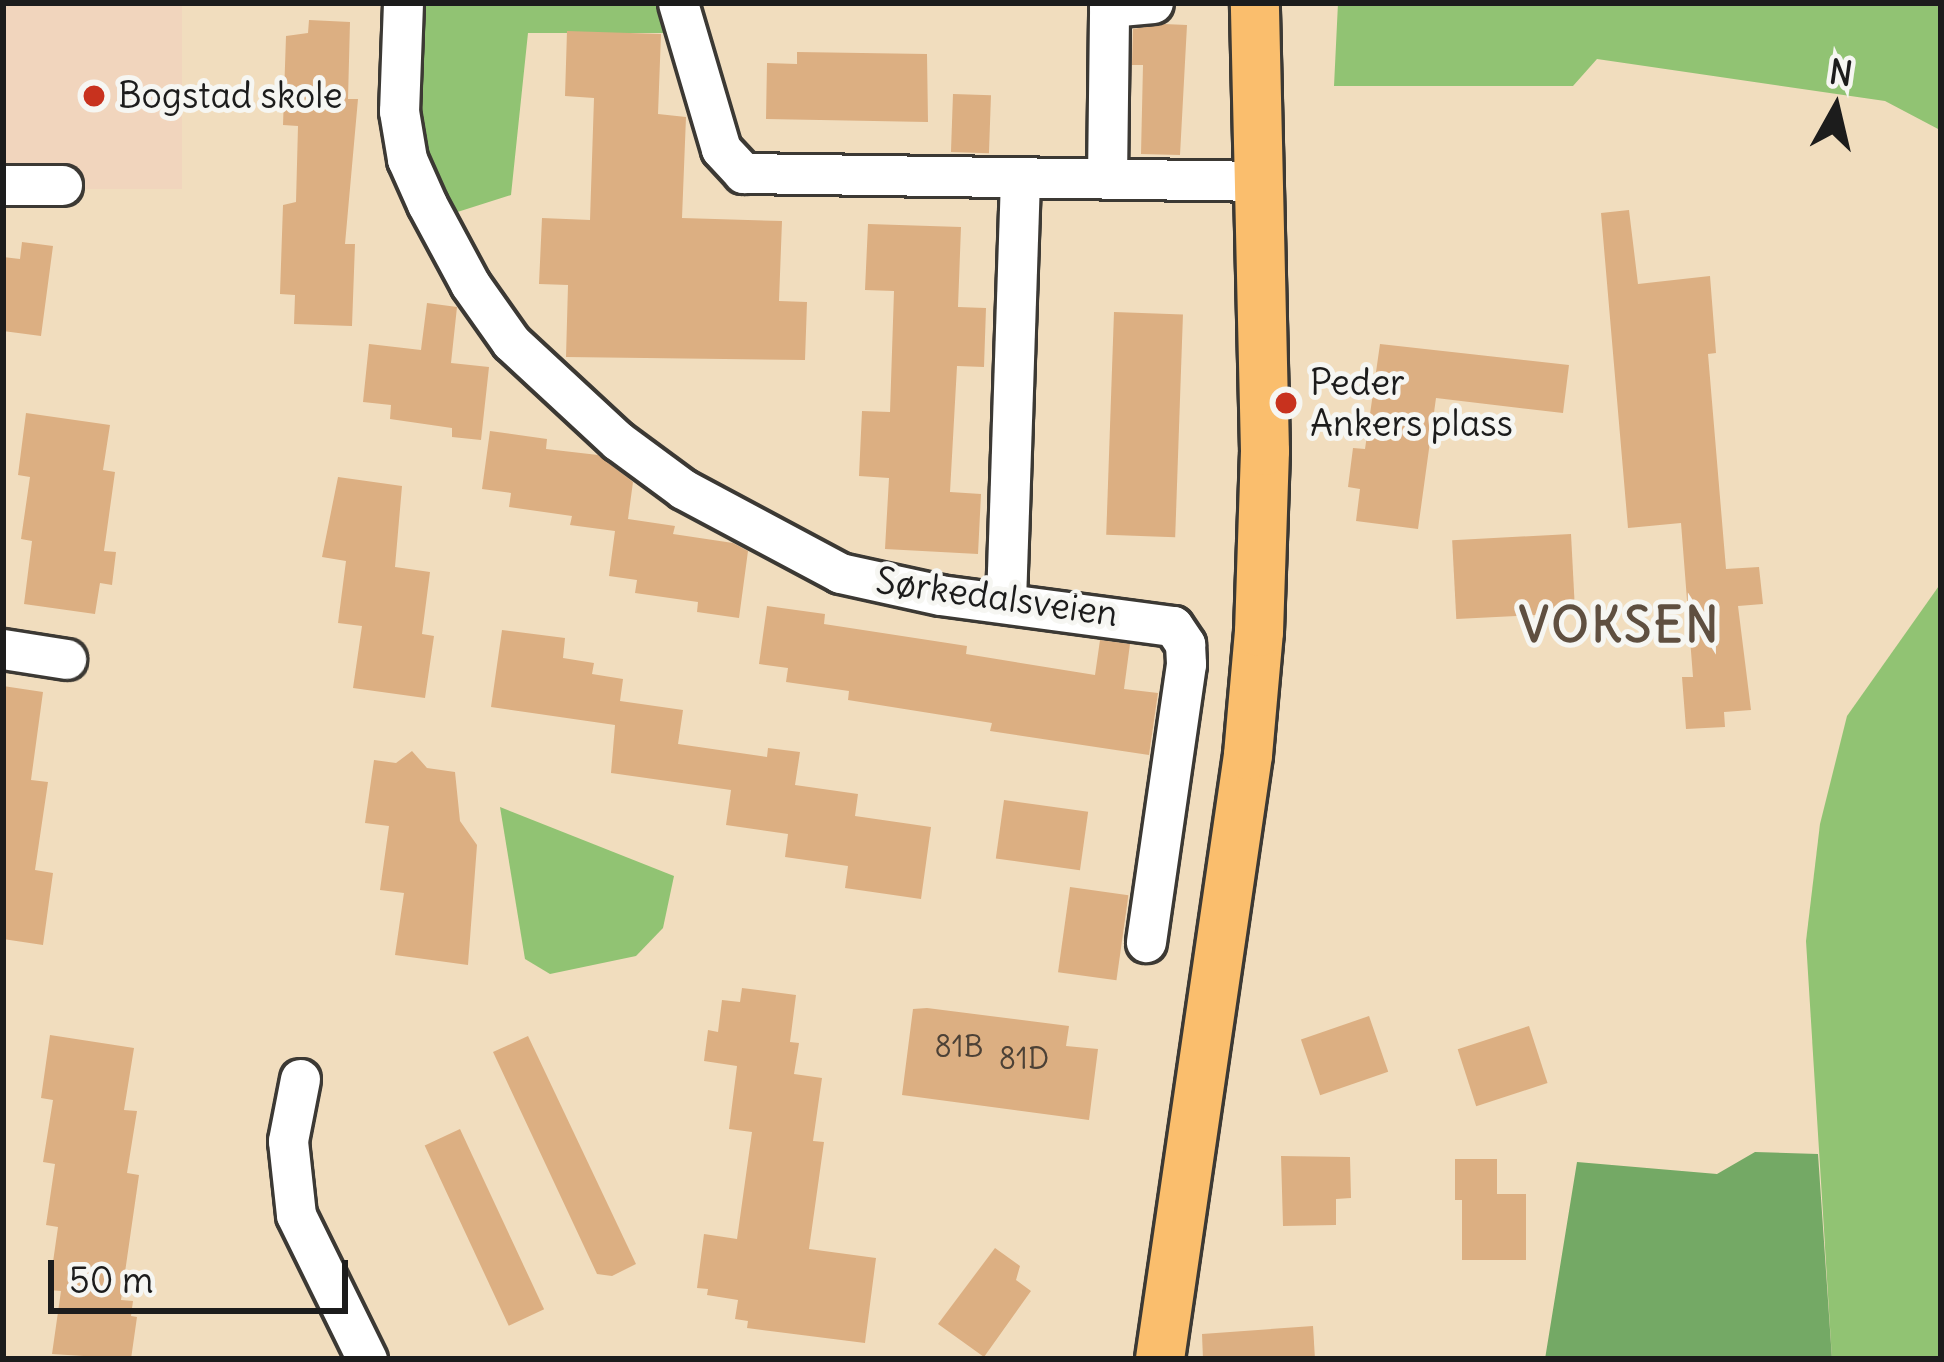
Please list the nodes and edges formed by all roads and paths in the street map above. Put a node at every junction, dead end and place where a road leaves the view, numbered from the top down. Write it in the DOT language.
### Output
graph roads {
  1 [pos="403,3"];
  2 [pos="678,3"];
  3 [pos="1153,3"];
  4 [pos="1256,3"];
  5 [pos="1109,5"];
  6 [pos="1020,177"];
  7 [pos="1107,178"];
  8 [pos="1261,182"];
  9 [pos="62,184"];
  10 [pos="3,185"];
  11 [pos="1006,602"];
  12 [pos="3,649"];
  13 [pos="66,659"];
  14 [pos="1146,941"];
  15 [pos="300,1078"];
  16 [pos="367,1359"];
  17 [pos="1160,1359"];
  1 -- 11 [label="street, Sørkedalsveien"];
  2 -- 6 [label="street"];
  3 -- 5 [label="street"];
  4 -- 8 [label="main road"];
  5 -- 7 [label="street"];
  6 -- 7 [label="street"];
  6 -- 11 [label="street"];
  7 -- 8 [label="street"];
  8 -- 17 [label="main road"];
  9 -- 10 [label="street"];
  11 -- 14 [label="street, Sørkedalsveien"];
  12 -- 13 [label="street"];
  15 -- 16 [label="street"];
}
